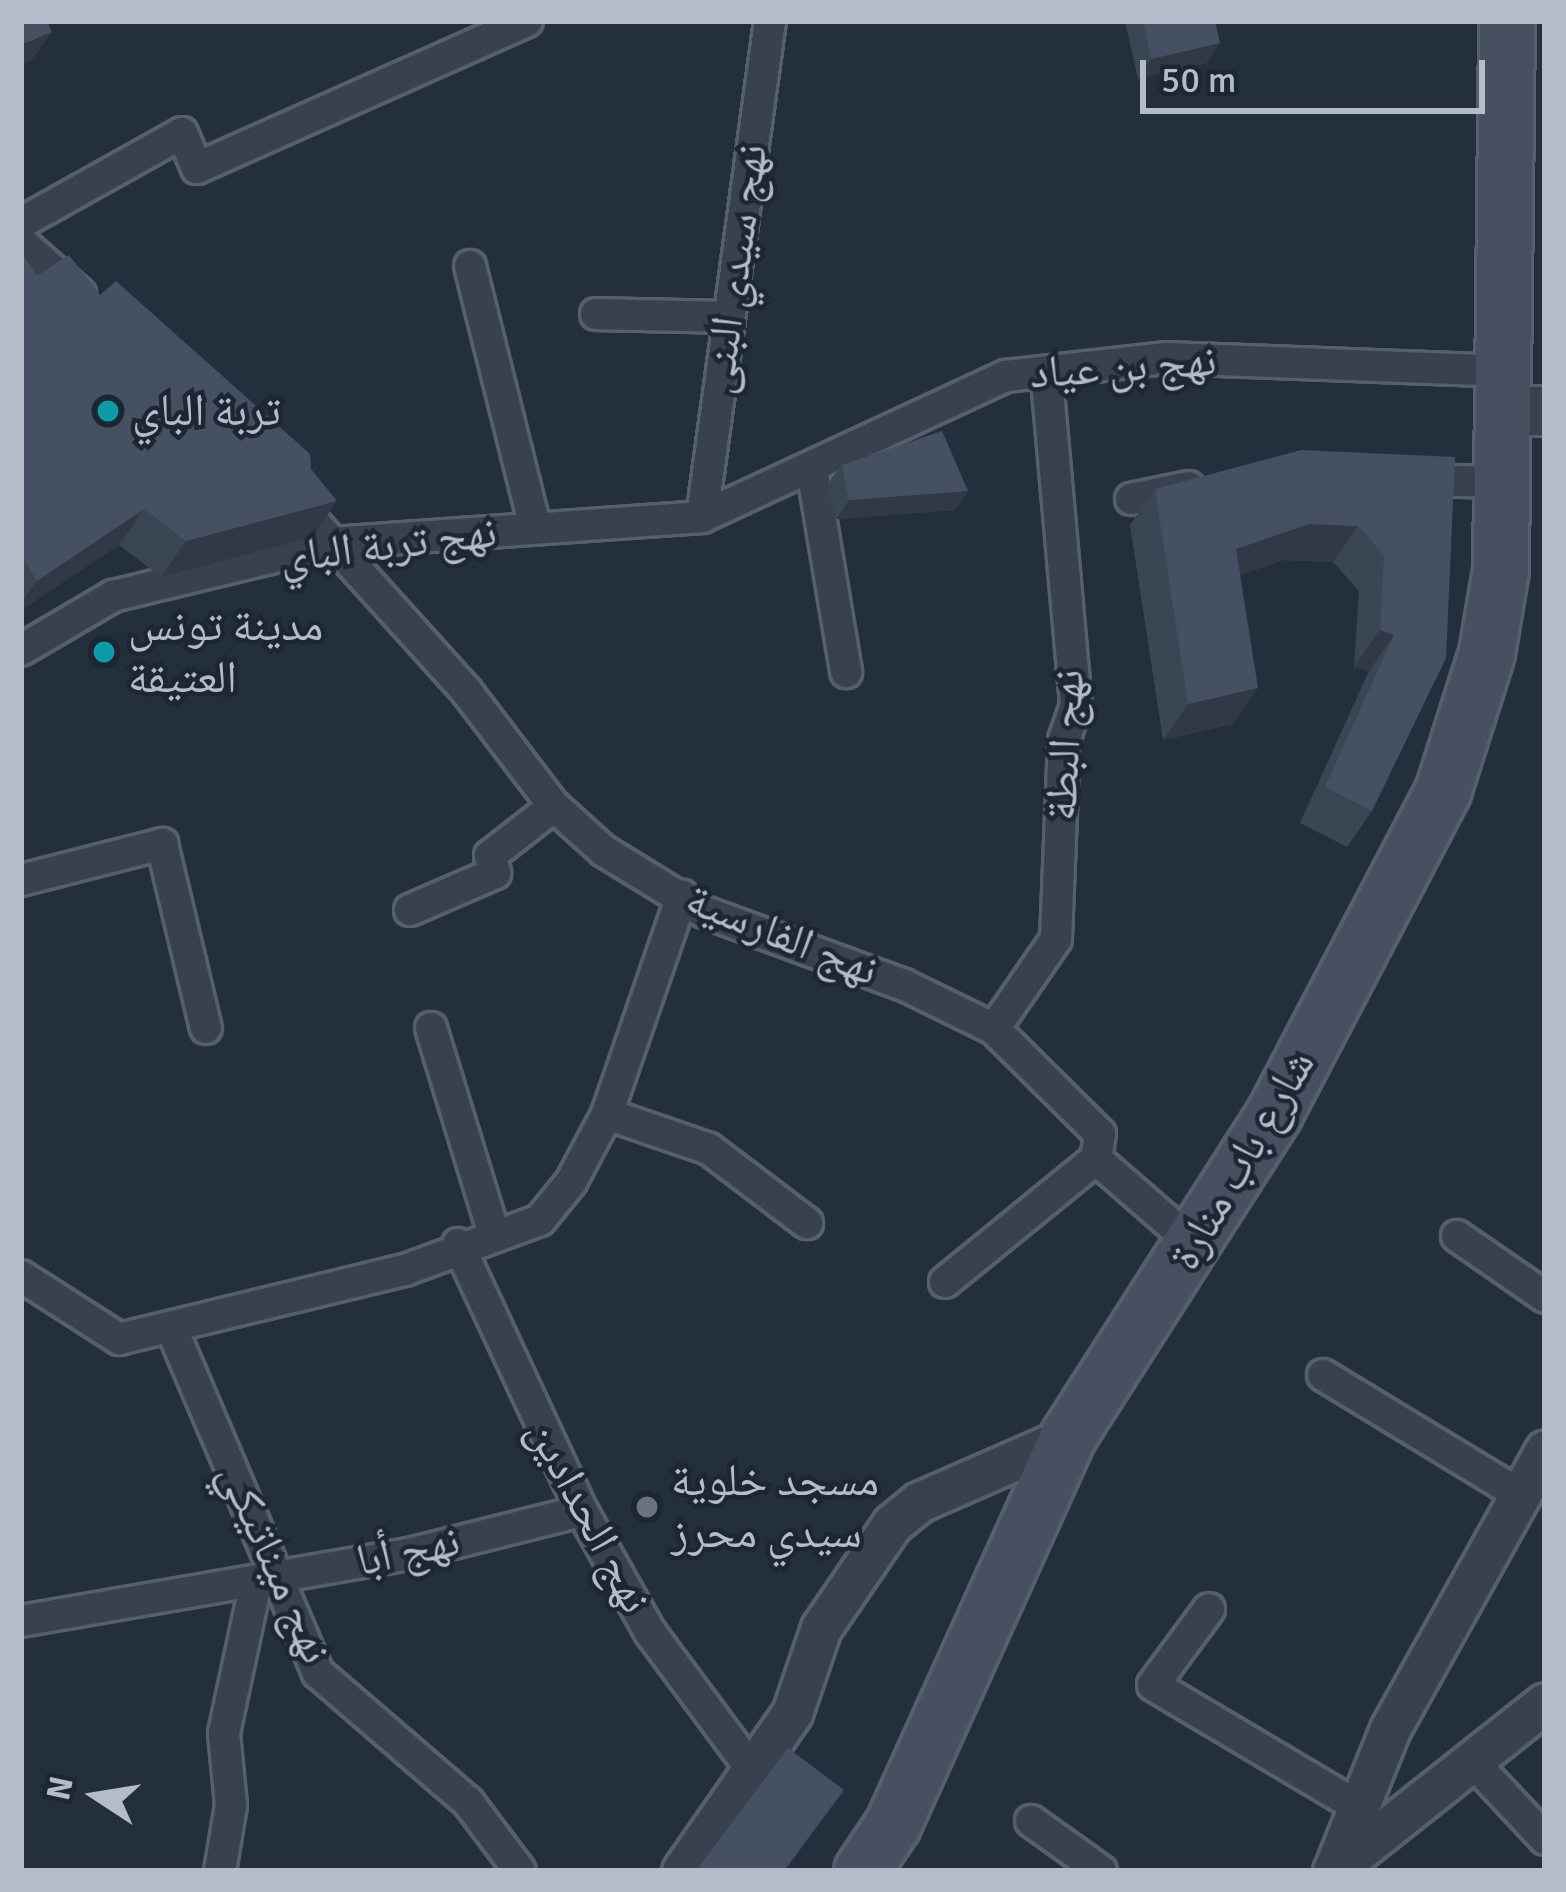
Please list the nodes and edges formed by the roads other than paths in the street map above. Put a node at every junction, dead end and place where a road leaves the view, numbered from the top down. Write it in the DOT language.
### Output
graph roads {
  1 [pos="526,21"];
  2 [pos="770,21"];
  3 [pos="1507,21"];
  4 [pos="21,223"];
  5 [pos="27,256"];
  6 [pos="470,266"];
  7 [pos="596,314"];
  8 [pos="728,316"];
  9 [pos="109,319"];
  10 [pos="1046,372"];
  11 [pos="1517,398"];
  12 [pos="812,468"];
  13 [pos="283,474"];
  14 [pos="1386,479"];
  15 [pos="1220,480"];
  16 [pos="1505,482"];
  17 [pos="1131,499"];
  18 [pos="702,517"];
  19 [pos="535,527"];
  20 [pos="332,543"];
  21 [pos="21,650"];
  22 [pos="846,672"];
  23 [pos="554,806"];
  24 [pos="21,880"];
  25 [pos="682,896"];
  26 [pos="410,910"];
  27 [pos="206,1028"];
  28 [pos="431,1028"];
  29 [pos="994,1029"];
  30 [pos="607,1114"];
  31 [pos="1096,1159"];
  32 [pos="807,1223"];
  33 [pos="494,1234"];
  34 [pos="1457,1237"];
  35 [pos="458,1244"];
  36 [pos="1195,1245"];
  37 [pos="21,1276"];
  38 [pos="945,1282"];
  39 [pos="1545,1298"];
  40 [pos="171,1327"];
  41 [pos="1322,1375"];
  42 [pos="1068,1437"];
  43 [pos="1545,1450"];
  44 [pos="1514,1490"];
  45 [pos="582,1511"];
  46 [pos="268,1578"];
  47 [pos="1209,1609"];
  48 [pos="21,1621"];
  49 [pos="1545,1703"];
  50 [pos="1474,1763"];
  51 [pos="752,1770"];
  52 [pos="1354,1805"];
  53 [pos="1031,1821"];
  54 [pos="1545,1840"];
  55 [pos="1333,1870"];
  56 [pos="220,1871"];
  57 [pos="520,1871"];
  58 [pos="682,1871"];
  59 [pos="862,1871"];
  60 [pos="1101,1871"];
  1 -- 4 [label="street"];
  2 -- 8 [label="street, نهج سيدي البنى"];
  3 -- 11 [label="main road, شارع باب منارة"];
  5 -- 9 [label="street"];
  6 -- 19 [label="street"];
  7 -- 8 [label="street"];
  8 -- 18 [label="street, نهج سيدي البنى"];
  10 -- 11 [label="street, نهج بن عياد"];
  10 -- 12 [label="street, نهج بن عياد"];
  10 -- 29 [label="street, نهج البطة"];
  11 -- 16 [label="main road, شارع باب منارة"];
  12 -- 18 [label="street, نهج بن عياد"];
  12 -- 22 [label="street"];
  13 -- 20 [label="street, نهج الفارسية"];
  14 -- 16 [label="street"];
  15 -- 17 [label="street"];
  16 -- 36 [label="main road, شارع باب منارة"];
  18 -- 19 [label="street, نهج تربة الباي"];
  19 -- 20 [label="street, نهج تربة الباي"];
  20 -- 21 [label="street, نهج تربة الباي"];
  20 -- 23 [label="street, نهج الفارسية"];
  23 -- 25 [label="street, نهج الفارسية"];
  23 -- 26 [label="street"];
  24 -- 27 [label="street"];
  25 -- 29 [label="street, نهج الفارسية"];
  25 -- 30 [label="street"];
  28 -- 33 [label="street"];
  29 -- 31 [label="street, نهج الفارسية"];
  30 -- 32 [label="street"];
  30 -- 33 [label="street"];
  31 -- 36 [label="street, نهج الفارسية"];
  31 -- 38 [label="street"];
  33 -- 35 [label="street"];
  34 -- 39 [label="street"];
  35 -- 40 [label="street"];
  35 -- 45 [label="street, نهج الحدادين"];
  36 -- 42 [label="main road, شارع باب منارة"];
  37 -- 40 [label="street"];
  40 -- 46 [label="street, نهج ميناتيكي"];
  41 -- 44 [label="street"];
  42 -- 51 [label="street"];
  42 -- 59 [label="main road, شارع باب منارة"];
  43 -- 52 [label="street"];
  45 -- 46 [label="street, نهج أبا"];
  45 -- 51 [label="street, نهج الحدادين"];
  46 -- 48 [label="street, نهج أبا"];
  46 -- 56 [label="street"];
  46 -- 57 [label="street, نهج ميناتيكي"];
  47 -- 52 [label="street"];
  49 -- 50 [label="street"];
  50 -- 54 [label="street"];
  50 -- 55 [label="street"];
  51 -- 58 [label="street"];
  52 -- 55 [label="street"];
  53 -- 60 [label="street"];
}
